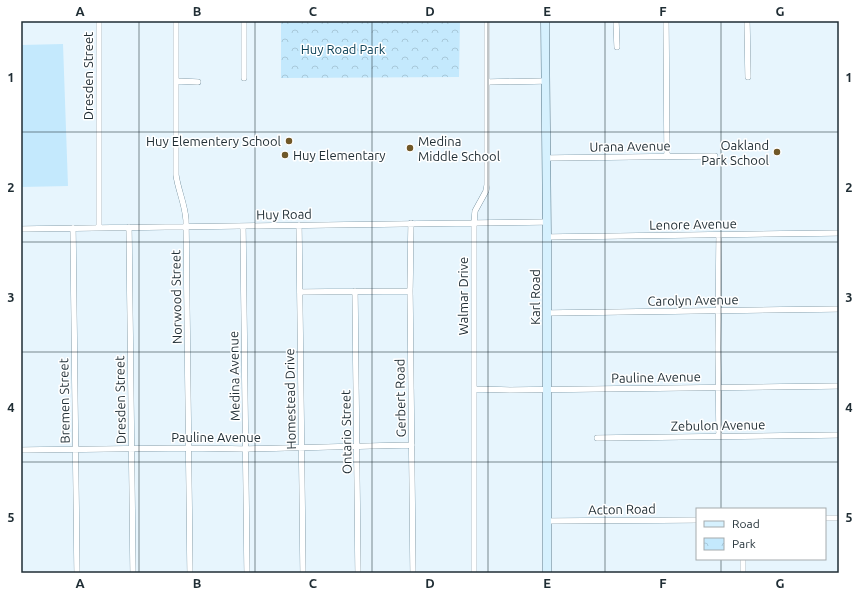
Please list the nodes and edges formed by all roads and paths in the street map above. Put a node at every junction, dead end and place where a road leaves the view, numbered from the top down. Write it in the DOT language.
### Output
graph roads {
  1 [pos="99,21"];
  2 [pos="176,21"];
  3 [pos="244,21"];
  4 [pos="487,21"];
  5 [pos="545,21"];
  6 [pos="616,21"];
  7 [pos="666,21"];
  8 [pos="747,21"];
  9 [pos="617,47"];
  10 [pos="748,77"];
  11 [pos="244,78"];
  12 [pos="176,81"];
  13 [pos="546,81"];
  14 [pos="198,82"];
  15 [pos="487,82"];
  16 [pos="715,156"];
  17 [pos="667,157"];
  18 [pos="546,158"];
  19 [pos="547,222"];
  20 [pos="411,223"];
  21 [pos="474,223"];
  22 [pos="186,226"];
  23 [pos="243,226"];
  24 [pos="299,226"];
  25 [pos="73,228"];
  26 [pos="99,228"];
  27 [pos="129,228"];
  28 [pos="21,229"];
  29 [pos="839,233"];
  30 [pos="720,234"];
  31 [pos="547,237"];
  32 [pos="410,290"];
  33 [pos="300,292"];
  34 [pos="355,292"];
  35 [pos="839,309"];
  36 [pos="718,311"];
  37 [pos="547,313"];
  38 [pos="839,386"];
  39 [pos="718,387"];
  40 [pos="474,389"];
  41 [pos="547,389"];
  42 [pos="839,435"];
  43 [pos="719,436"];
  44 [pos="597,438"];
  45 [pos="412,445"];
  46 [pos="357,446"];
  47 [pos="302,447"];
  48 [pos="189,448"];
  49 [pos="132,449"];
  50 [pos="245,449"];
  51 [pos="21,450"];
  52 [pos="76,450"];
  53 [pos="826,518"];
  54 [pos="839,518"];
  55 [pos="696,520"];
  56 [pos="547,521"];
  57 [pos="743,560"];
  58 [pos="77,573"];
  59 [pos="133,573"];
  60 [pos="190,573"];
  61 [pos="247,573"];
  62 [pos="304,573"];
  63 [pos="358,573"];
  64 [pos="413,573"];
  65 [pos="474,573"];
  66 [pos="547,573"];
  67 [pos="743,573"];
  1 -- 26 [label="street, Dresden Street"];
  2 -- 12 [label="street, Norwood Street"];
  3 -- 11 [label="street"];
  4 -- 15 [label="street, Walmar Drive"];
  5 -- 13 [label="main road, Karl Road"];
  6 -- 9 [label="street"];
  7 -- 17 [label="street"];
  8 -- 10 [label="street"];
  12 -- 14 [label="street"];
  12 -- 22 [label="street, Norwood Street"];
  13 -- 15 [label="street"];
  13 -- 18 [label="main road, Karl Road"];
  15 -- 21 [label="street, Walmar Drive"];
  16 -- 17 [label="street, Urana Avenue"];
  17 -- 18 [label="street, Urana Avenue"];
  18 -- 19 [label="main road, Karl Road"];
  19 -- 21 [label="street, Huy Road"];
  19 -- 31 [label="main road, Karl Road"];
  20 -- 21 [label="street, Huy Road"];
  20 -- 24 [label="street, Huy Road"];
  20 -- 32 [label="street, Gerbert Road"];
  21 -- 40 [label="street, Walmar Drive"];
  22 -- 23 [label="street, Huy Road"];
  22 -- 27 [label="street, Huy Road"];
  22 -- 48 [label="street, Norwood Street"];
  23 -- 24 [label="street, Huy Road"];
  23 -- 50 [label="street, Medina Avenue"];
  24 -- 33 [label="street, Homestead Drive"];
  25 -- 26 [label="street, Huy Road"];
  25 -- 28 [label="street, Huy Road"];
  25 -- 52 [label="street, Bremen Street"];
  26 -- 27 [label="street, Huy Road"];
  27 -- 49 [label="street, Dresden Street"];
  29 -- 30 [label="street, Lenore Avenue"];
  30 -- 31 [label="street, Lenore Avenue"];
  30 -- 36 [label="street"];
  31 -- 37 [label="main road, Karl Road"];
  32 -- 34 [label="street"];
  32 -- 45 [label="street, Gerbert Road"];
  33 -- 34 [label="street"];
  33 -- 47 [label="street, Homestead Drive"];
  34 -- 46 [label="street, Ontario Street"];
  35 -- 36 [label="street, Carolyn Avenue"];
  36 -- 37 [label="street, Carolyn Avenue"];
  36 -- 39 [label="street"];
  37 -- 41 [label="main road, Karl Road"];
  38 -- 39 [label="street, Pauline Avenue"];
  39 -- 41 [label="street, Pauline Avenue"];
  39 -- 43 [label="street"];
  40 -- 41 [label="street, Pauline Avenue"];
  40 -- 65 [label="street, Walmar Drive"];
  41 -- 56 [label="main road, Karl Road"];
  42 -- 43 [label="street, Zebulon Avenue"];
  43 -- 44 [label="street, Zebulon Avenue"];
  45 -- 46 [label="street, Pauline Avenue"];
  45 -- 64 [label="street, Gerbert Road"];
  46 -- 47 [label="street, Pauline Avenue"];
  46 -- 63 [label="street, Ontario Street"];
  47 -- 50 [label="street, Pauline Avenue"];
  47 -- 62 [label="street, Homestead Drive"];
  48 -- 49 [label="street, Pauline Avenue"];
  48 -- 50 [label="street, Pauline Avenue"];
  48 -- 60 [label="street, Norwood Street"];
  49 -- 52 [label="street, Pauline Avenue"];
  49 -- 59 [label="street, Dresden Street"];
  50 -- 61 [label="street, Medina Avenue"];
  51 -- 52 [label="street, Pauline Avenue"];
  52 -- 58 [label="street, Bremen Street"];
  53 -- 54 [label="street"];
  55 -- 56 [label="street, Acton Road"];
  56 -- 66 [label="main road, Karl Road"];
  57 -- 67 [label="street"];
}
